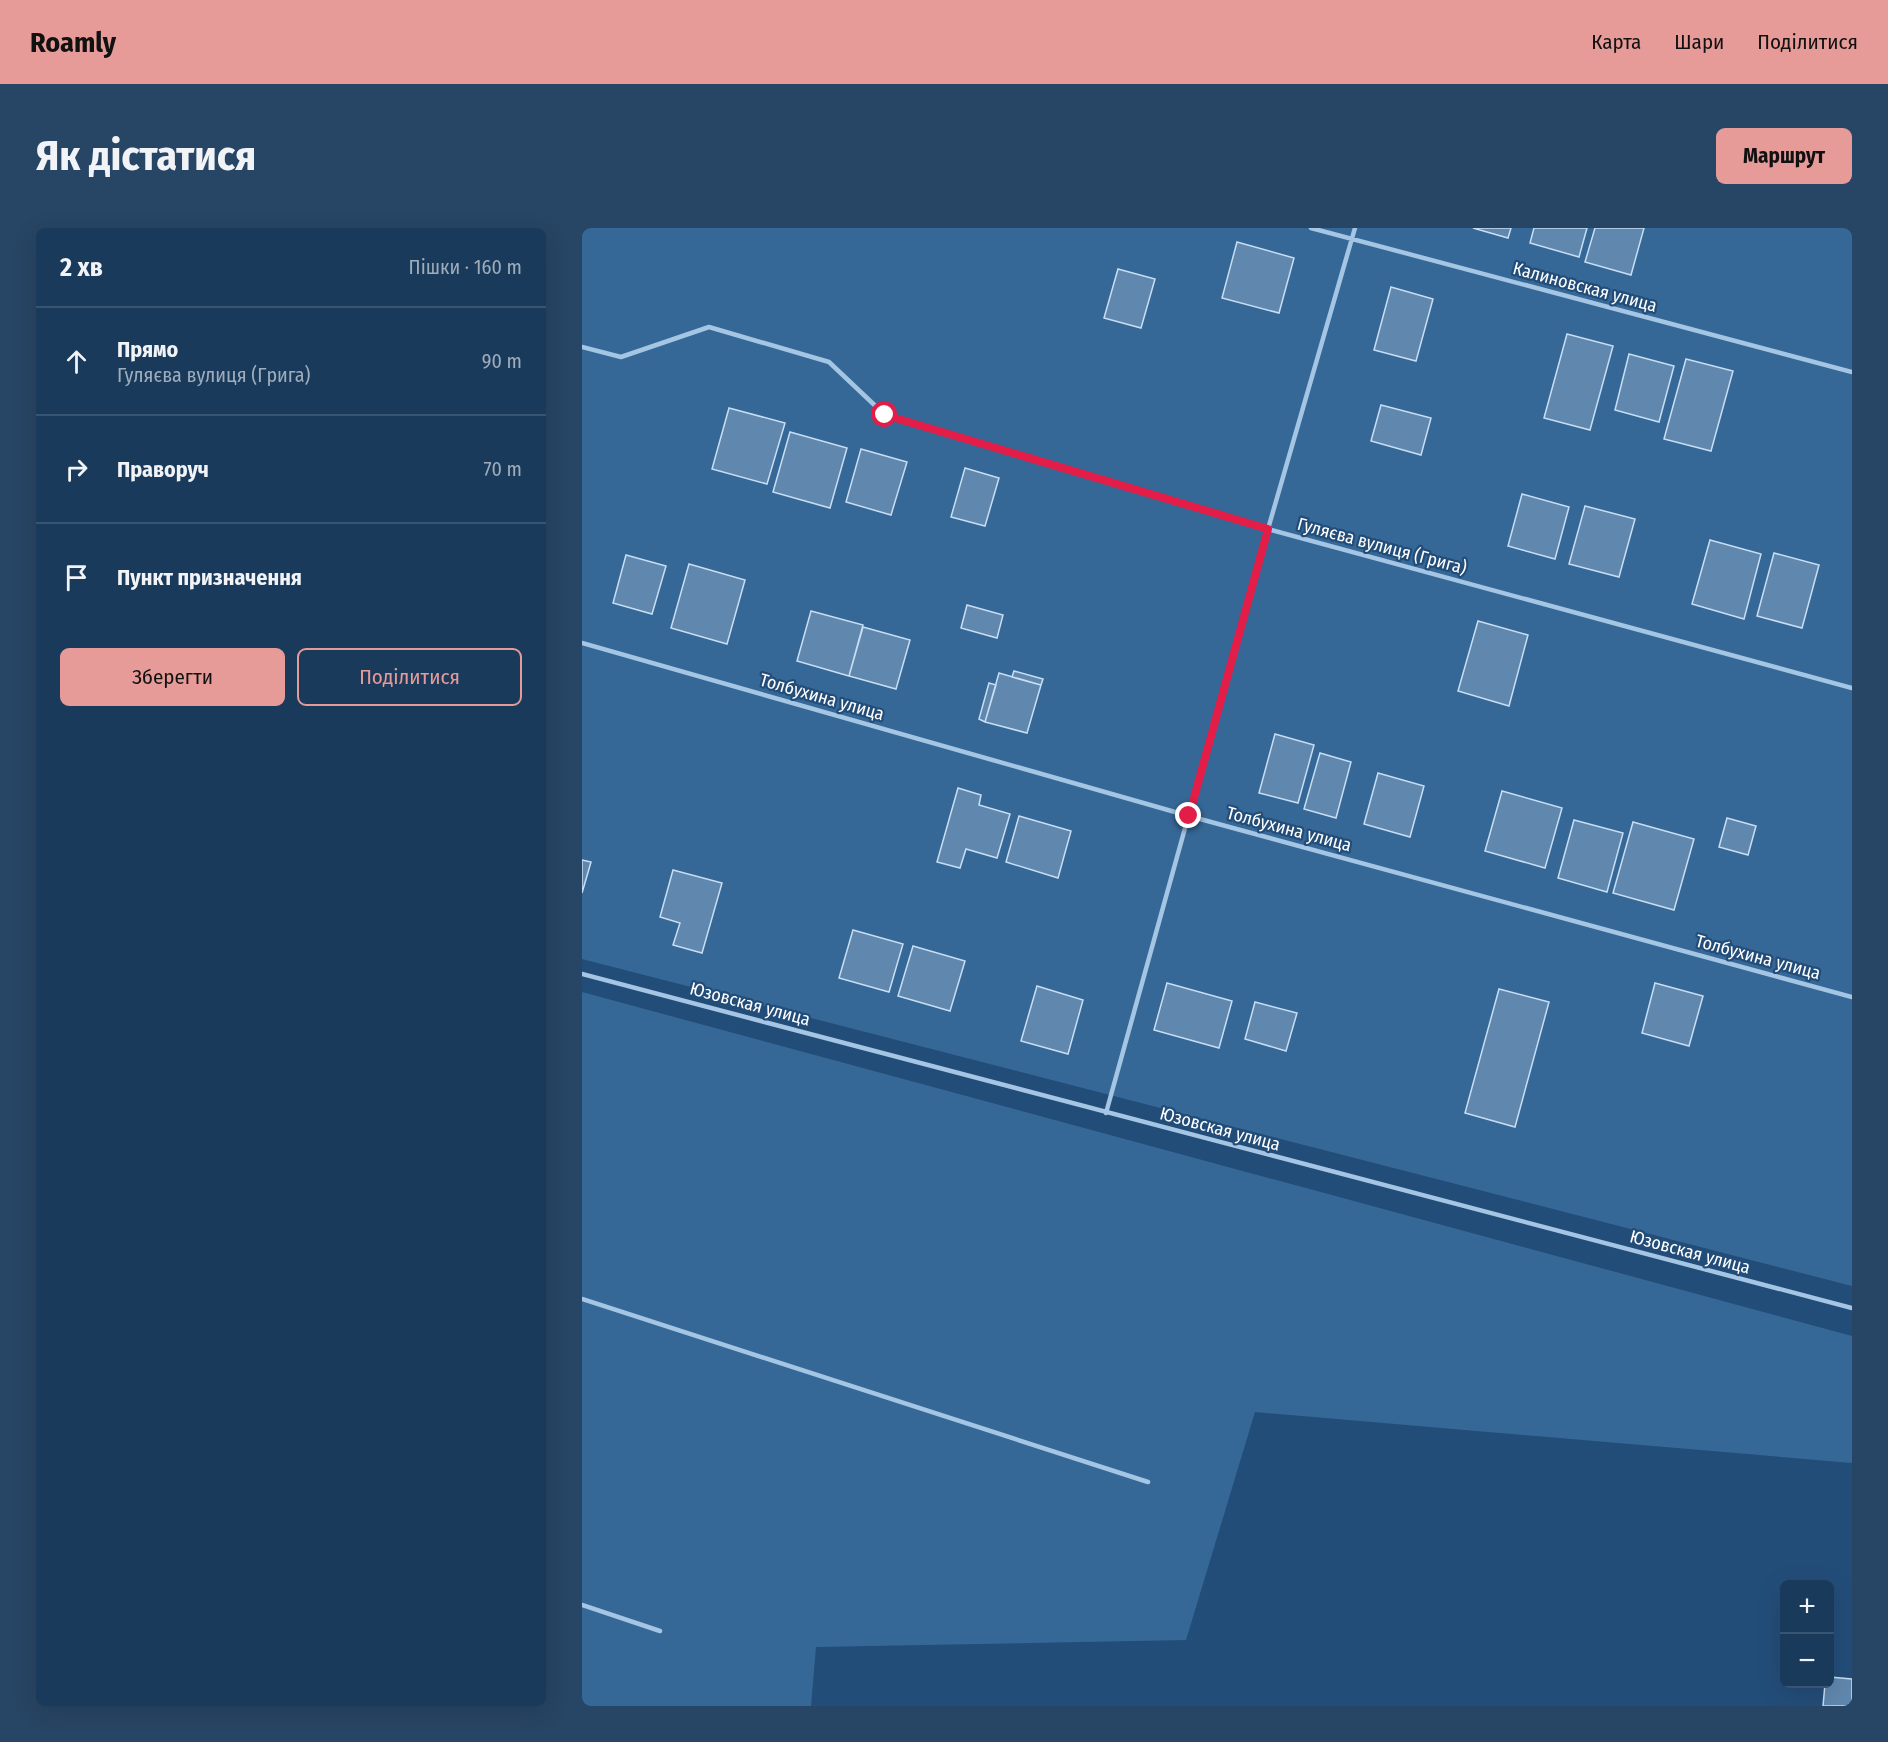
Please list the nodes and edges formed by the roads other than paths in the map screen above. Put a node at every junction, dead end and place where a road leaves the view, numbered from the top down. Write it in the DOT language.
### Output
graph roads {
  1 [pos="1311,228"];
  2 [pos="1355,228"];
  3 [pos="1352,240"];
  4 [pos="582,347"];
  5 [pos="1852,372"];
  6 [pos="1268,529"];
  7 [pos="582,643"];
  8 [pos="1852,688"];
  9 [pos="1189,816"];
  10 [pos="582,974"];
  11 [pos="1852,997"];
  12 [pos="1106,1113"];
  13 [pos="582,1299"];
  14 [pos="1852,1308"];
  15 [pos="1148,1482"];
  16 [pos="582,1605"];
  17 [pos="660,1632"];
  1 -- 3 [label="lane, Калиновская улица"];
  2 -- 3 [label="lane"];
  3 -- 5 [label="lane, Калиновская улица"];
  3 -- 6 [label="lane"];
  4 -- 6 [label="lane, Гуляєва вулиця (Грига)"];
  6 -- 8 [label="lane, Гуляєва вулиця (Грига)"];
  6 -- 9 [label="lane"];
  7 -- 9 [label="lane, Толбухина улица"];
  9 -- 11 [label="lane, Толбухина улица"];
  9 -- 12 [label="lane"];
  10 -- 12 [label="lane, Юзовская улица"];
  12 -- 14 [label="lane, Юзовская улица"];
  13 -- 15 [label="lane"];
  16 -- 17 [label="lane"];
}
